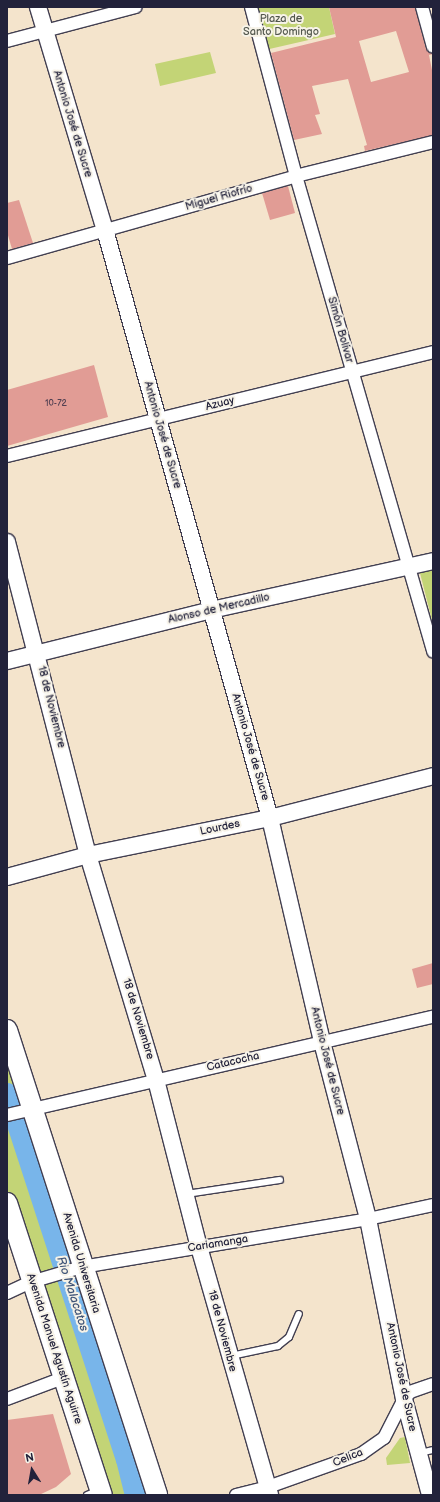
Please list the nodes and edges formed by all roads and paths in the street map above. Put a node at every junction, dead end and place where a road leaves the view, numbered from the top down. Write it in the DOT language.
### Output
graph roads {
  1 [pos="38,7"];
  2 [pos="136,7"];
  3 [pos="252,7"];
  4 [pos="422,7"];
  5 [pos="44,32"];
  6 [pos="7,41"];
  7 [pos="433,47"];
  8 [pos="433,142"];
  9 [pos="296,176"];
  10 [pos="105,230"];
  11 [pos="7,258"];
  12 [pos="433,352"];
  13 [pos="351,372"];
  14 [pos="158,420"];
  15 [pos="7,456"];
  16 [pos="7,542"];
  17 [pos="433,561"];
  18 [pos="409,567"];
  19 [pos="211,610"];
  20 [pos="433,652"];
  21 [pos="37,654"];
  22 [pos="7,661"];
  23 [pos="433,776"];
  24 [pos="270,818"];
  25 [pos="88,855"];
  26 [pos="7,877"];
  27 [pos="433,1017"];
  28 [pos="7,1030"];
  29 [pos="322,1042"];
  30 [pos="156,1080"];
  31 [pos="27,1111"];
  32 [pos="7,1115"];
  33 [pos="280,1180"];
  34 [pos="186,1194"];
  35 [pos="7,1203"];
  36 [pos="433,1205"];
  37 [pos="368,1219"];
  38 [pos="199,1247"];
  39 [pos="77,1268"];
  40 [pos="35,1280"];
  41 [pos="7,1293"];
  42 [pos="299,1314"];
  43 [pos="229,1356"];
  44 [pos="63,1378"];
  45 [pos="433,1384"];
  46 [pos="7,1398"];
  47 [pos="404,1399"];
  48 [pos="426,1452"];
  49 [pos="269,1491"];
  50 [pos="96,1493"];
  51 [pos="157,1495"];
  52 [pos="236,1495"];
  53 [pos="430,1495"];
  1 -- 5 [label="street, Antonio José de Sucre"];
  2 -- 5 [label="street"];
  3 -- 9 [label="street, Simón Bolívar"];
  4 -- 7 [label="street"];
  5 -- 6 [label="street"];
  5 -- 10 [label="street, Antonio José de Sucre"];
  8 -- 9 [label="street, Miguel Riofrío"];
  9 -- 10 [label="street, Miguel Riofrío"];
  9 -- 13 [label="street, Simón Bolívar"];
  10 -- 11 [label="street, Miguel Riofrío"];
  10 -- 14 [label="street, Antonio José de Sucre"];
  12 -- 13 [label="street, Azuay"];
  13 -- 14 [label="street, Azuay"];
  13 -- 18 [label="street, Simón Bolívar"];
  14 -- 15 [label="street, Azuay"];
  14 -- 19 [label="street, Antonio José de Sucre"];
  16 -- 21 [label="street, 18 de Noviembre"];
  17 -- 18 [label="street, Alonso de Mercadillo"];
  18 -- 19 [label="street, Alonso de Mercadillo"];
  18 -- 20 [label="street, Simón Bolívar"];
  19 -- 21 [label="street, Alonso de Mercadillo"];
  19 -- 24 [label="street, Antonio José de Sucre"];
  21 -- 22 [label="street, Alonso de Mercadillo"];
  21 -- 25 [label="street, 18 de Noviembre"];
  23 -- 24 [label="street, Lourdes"];
  24 -- 25 [label="street, Lourdes"];
  24 -- 29 [label="street, Antonio José de Sucre"];
  25 -- 26 [label="street, Lourdes"];
  25 -- 30 [label="street, 18 de Noviembre"];
  27 -- 29 [label="street, Catacocha"];
  28 -- 31 [label="main road, Avenida Universitaria"];
  29 -- 30 [label="street, Catacocha"];
  29 -- 37 [label="street, Antonio José de Sucre"];
  30 -- 31 [label="street, Catacocha"];
  30 -- 34 [label="street, 18 de Noviembre"];
  31 -- 32 [label="street, Catacocha"];
  31 -- 39 [label="main road, Avenida Universitaria"];
  33 -- 34 [label="lane"];
  34 -- 38 [label="street, 18 de Noviembre"];
  35 -- 40 [label="main road, Avenida Manuel Agustín Aguirre"];
  36 -- 37 [label="street, Cariamanga"];
  37 -- 38 [label="street, Cariamanga"];
  37 -- 47 [label="street, Antonio José de Sucre"];
  38 -- 39 [label="street, Cariamanga"];
  38 -- 43 [label="street, 18 de Noviembre"];
  39 -- 40 [label="street, Cariamanga"];
  39 -- 51 [label="main road, Avenida Universitaria"];
  40 -- 41 [label="street, Cariamanga"];
  40 -- 44 [label="main road, Avenida Manuel Agustín Aguirre"];
  42 -- 43 [label="lane"];
  43 -- 49 [label="street, 18 de Noviembre"];
  44 -- 46 [label="street"];
  44 -- 50 [label="main road, Avenida Manuel Agustín Aguirre"];
  45 -- 47 [label="street, Celica"];
  47 -- 48 [label="street, Antonio José de Sucre"];
  47 -- 49 [label="street, Celica"];
  48 -- 53 [label="street, Antonio José de Sucre"];
  49 -- 52 [label="street, Celica"];
}
